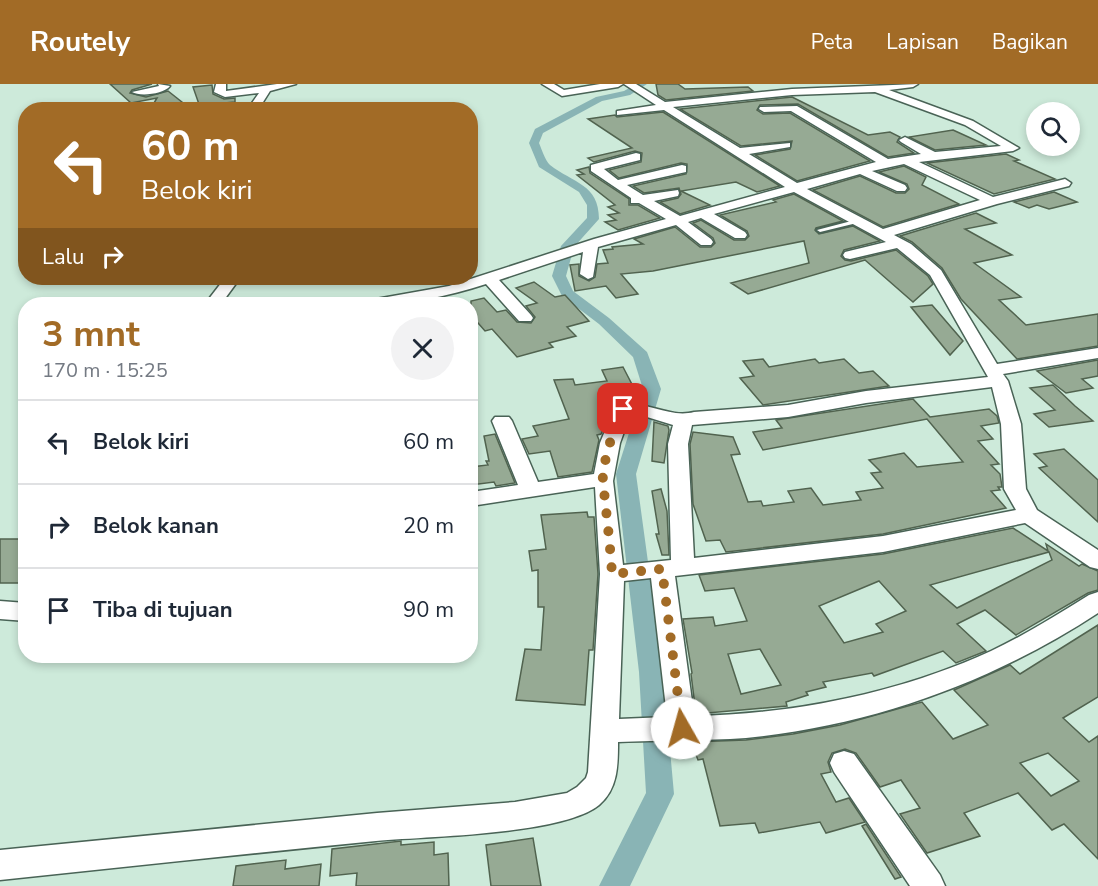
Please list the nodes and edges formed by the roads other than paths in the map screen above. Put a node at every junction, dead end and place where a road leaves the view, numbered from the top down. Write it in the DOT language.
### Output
graph roads {
  1 [pos="127,84"];
  2 [pos="163,84"];
  3 [pos="221,84"];
  4 [pos="291,84"];
  5 [pos="547,84"];
  6 [pos="618,84"];
  7 [pos="776,84"];
  8 [pos="913,84"];
  9 [pos="638,87"];
  10 [pos="267,89"];
  11 [pos="878,89"];
  12 [pos="137,92"];
  13 [pos="792,92"];
  14 [pos="149,102"];
  15 [pos="258,102"];
  16 [pos="665,106"];
  17 [pos="751,111"];
  18 [pos="621,113"];
  19 [pos="706,115"];
  20 [pos="684,117"];
  21 [pos="905,140"];
  22 [pos="786,145"];
  23 [pos="738,152"];
  24 [pos="933,156"];
  25 [pos="636,157"];
  26 [pos="906,160"];
  27 [pos="885,163"];
  28 [pos="682,169"];
  29 [pos="861,170"];
  30 [pos="1065,183"];
  31 [pos="616,184"];
  32 [pos="796,188"];
  33 [pos="901,188"];
  34 [pos="673,193"];
  35 [pos="640,199"];
  36 [pos="992,201"];
  37 [pos="618,203"];
  38 [pos="704,214"];
  39 [pos="679,221"];
  40 [pos="859,221"];
  41 [pos="820,230"];
  42 [pos="882,234"];
  43 [pos="740,235"];
  44 [pos="706,242"];
  45 [pos="899,243"];
  46 [pos="584,248"];
  47 [pos="850,255"];
  48 [pos="588,274"];
  49 [pos="490,279"];
  50 [pos="478,282"];
  51 [pos="467,285"];
  52 [pos="420,297"];
  53 [pos="525,318"];
  54 [pos="1098,353"];
  55 [pos="996,376"];
  56 [pos="502,422"];
  57 [pos="683,422"];
  58 [pos="603,481"];
  59 [pos="530,489"];
  60 [pos="478,498"];
  61 [pos="1029,515"];
  62 [pos="1098,561"];
  63 [pos="646,570"];
  64 [pos="1098,601"];
  65 [pos="0,610"];
  66 [pos="18,611"];
  67 [pos="674,729"];
  68 [pos="617,731"];
  69 [pos="844,763"];
  70 [pos="0,866"];
  71 [pos="929,886"];
  1 -- 12 [label="street"];
  2 -- 12 [label="street"];
  3 -- 10 [label="street"];
  4 -- 10 [label="street"];
  5 -- 6 [label="street"];
  7 -- 13 [label="street"];
  8 -- 11 [label="street"];
  9 -- 16 [label="street"];
  10 -- 15 [label="street"];
  11 -- 13 [label="street"];
  11 -- 24 [label="street"];
  12 -- 14 [label="street"];
  13 -- 16 [label="street"];
  16 -- 18 [label="street"];
  16 -- 20 [label="street"];
  17 -- 27 [label="street"];
  19 -- 20 [label="street"];
  20 -- 23 [label="street"];
  21 -- 24 [label="street"];
  22 -- 23 [label="street"];
  23 -- 32 [label="street"];
  24 -- 26 [label="street"];
  25 -- 31 [label="street"];
  26 -- 27 [label="street"];
  26 -- 36 [label="street"];
  27 -- 29 [label="street"];
  28 -- 31 [label="street"];
  29 -- 32 [label="street"];
  29 -- 33 [label="street"];
  30 -- 36 [label="street"];
  31 -- 35 [label="street"];
  32 -- 38 [label="street"];
  32 -- 40 [label="street"];
  34 -- 35 [label="street"];
  35 -- 37 [label="street"];
  35 -- 39 [label="street"];
  36 -- 42 [label="street"];
  38 -- 39 [label="street"];
  38 -- 43 [label="street"];
  39 -- 44 [label="street"];
  39 -- 46 [label="street"];
  40 -- 41 [label="lane"];
  40 -- 42 [label="street"];
  42 -- 45 [label="street"];
  45 -- 47 [label="street"];
  45 -- 55 [label="street"];
  46 -- 48 [label="street"];
  46 -- 49 [label="street"];
  49 -- 50 [label="street"];
  49 -- 53 [label="street"];
  51 -- 52 [label="street"];
  54 -- 55 [label="street"];
  55 -- 57 [label="street"];
  55 -- 61 [label="street"];
  56 -- 59 [label="street"];
  57 -- 58 [label="street"];
  57 -- 63 [label="street"];
  58 -- 59 [label="street"];
  58 -- 63 [label="street"];
  59 -- 60 [label="street"];
  61 -- 62 [label="street"];
  61 -- 63 [label="street"];
  63 -- 67 [label="street"];
  63 -- 68 [label="street"];
  64 -- 67 [label="street"];
  65 -- 66 [label="street"];
  67 -- 68 [label="street"];
  68 -- 70 [label="street"];
  69 -- 71 [label="street"];
}
